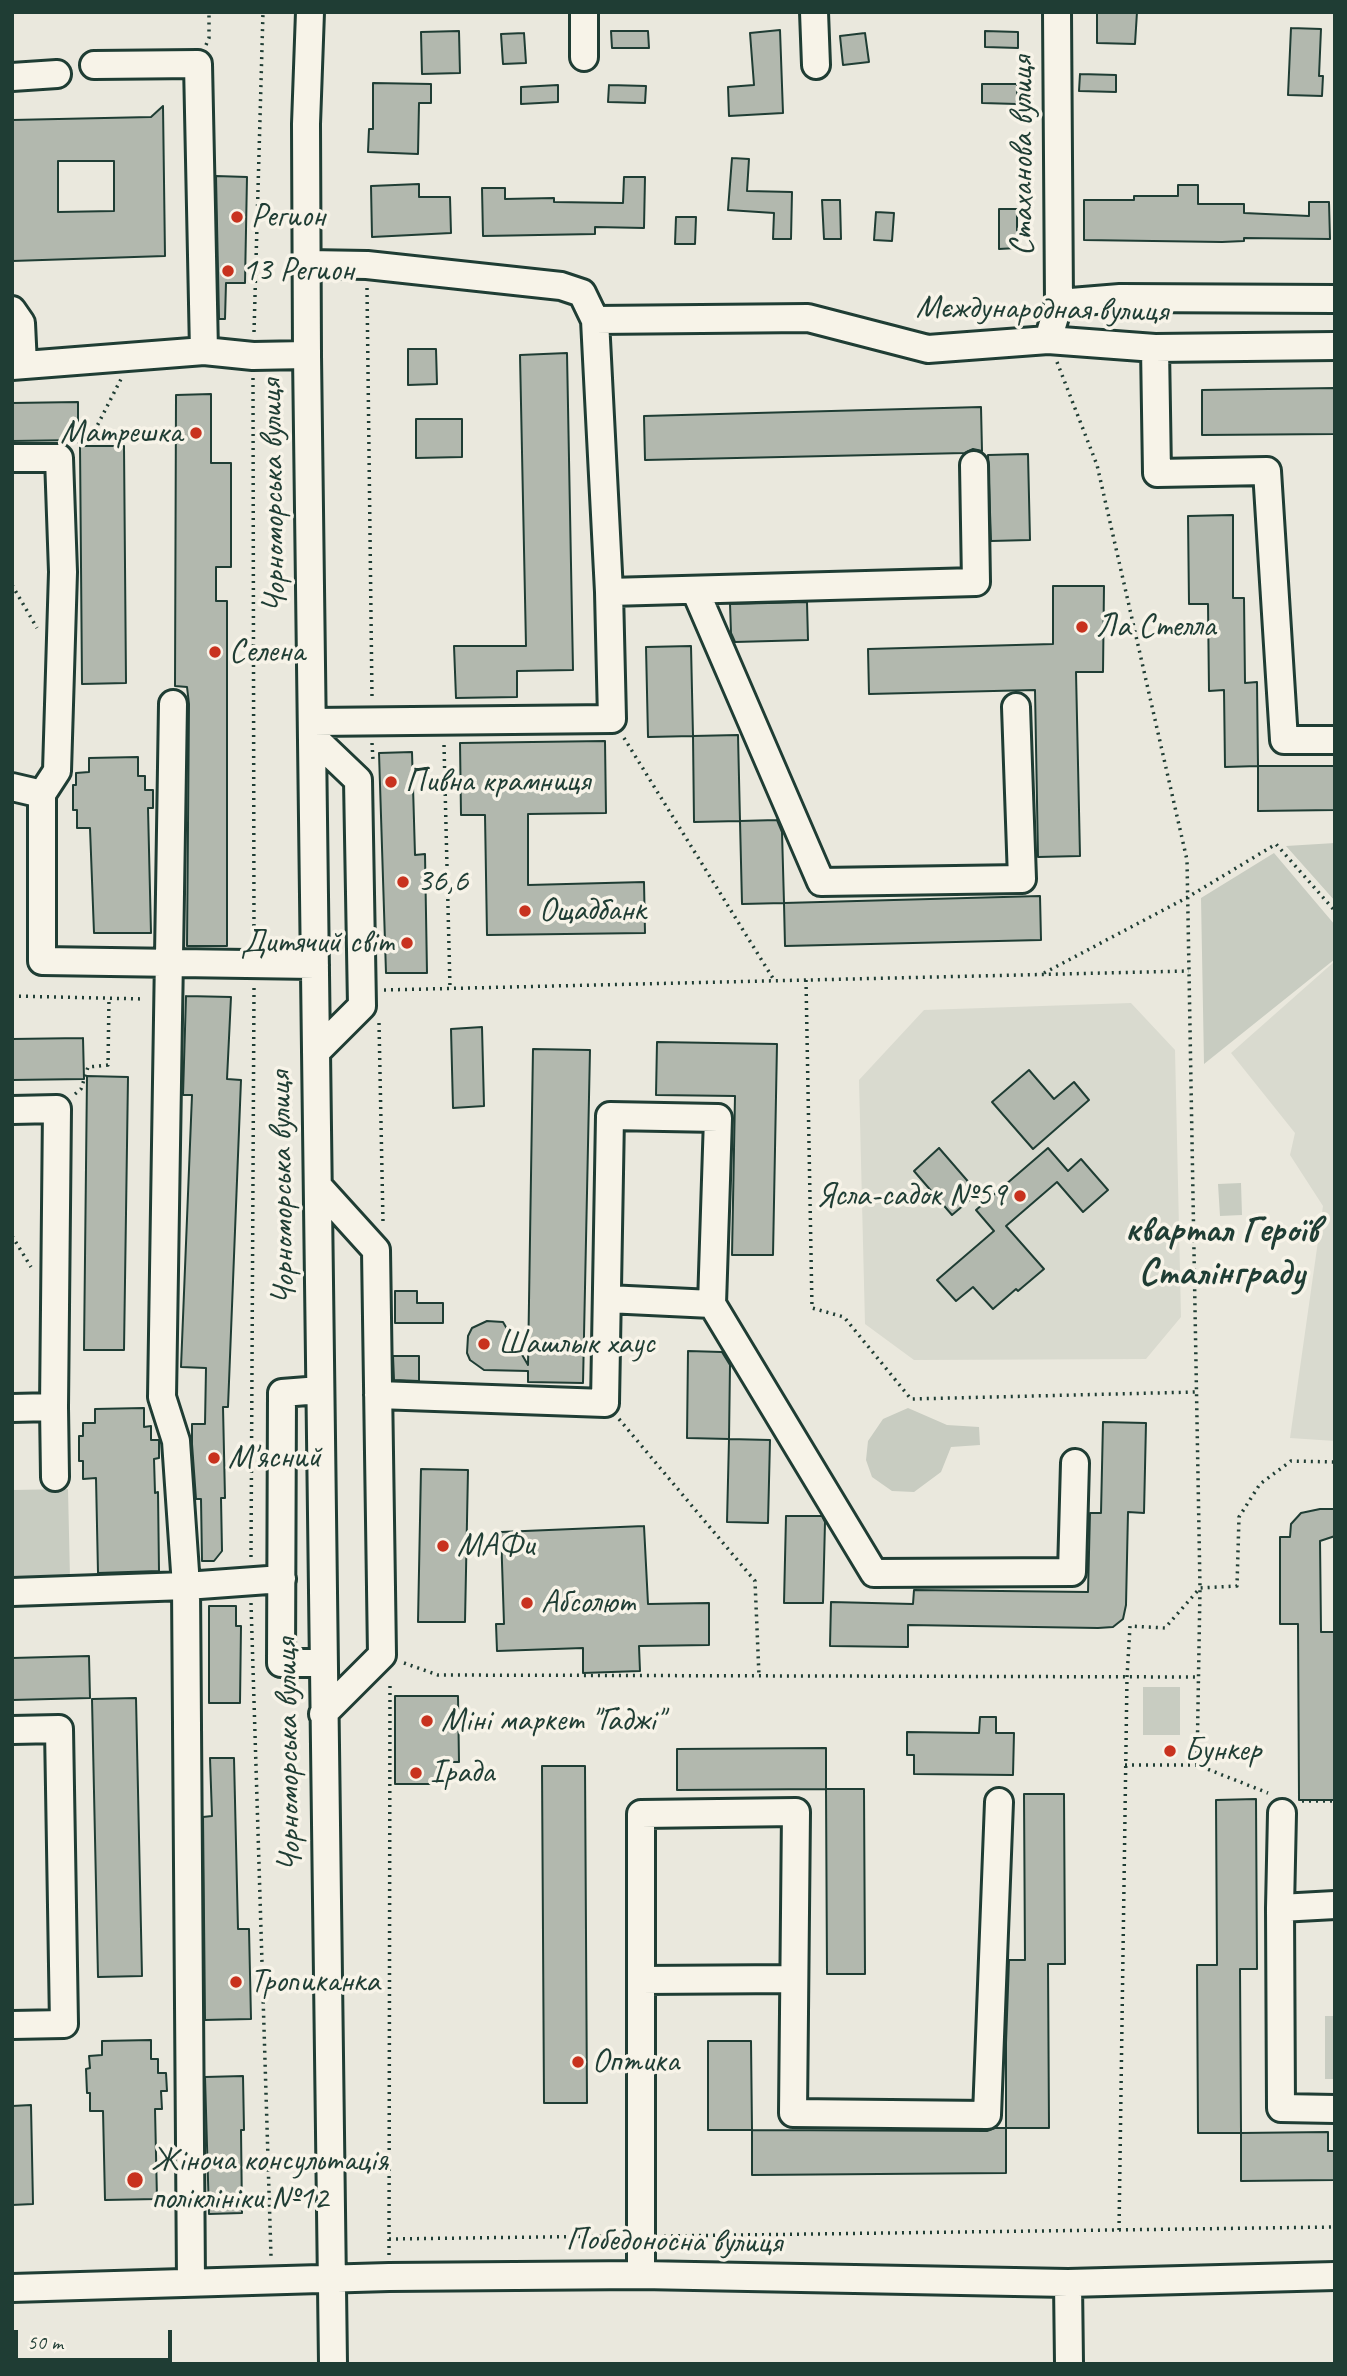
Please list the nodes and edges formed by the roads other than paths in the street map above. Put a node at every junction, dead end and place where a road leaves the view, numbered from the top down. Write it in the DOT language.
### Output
graph roads {
  1 [pos="310,12"];
  2 [pos="584,12"];
  3 [pos="814,12"];
  4 [pos="1057,12"];
  5 [pos="584,57"];
  6 [pos="93,65"];
  7 [pos="816,65"];
  8 [pos="57,74"];
  9 [pos="12,77"];
  10 [pos="308,264"];
  11 [pos="1335,299"];
  12 [pos="1059,303"];
  13 [pos="12,310"];
  14 [pos="595,320"];
  15 [pos="1048,341"];
  16 [pos="1335,346"];
  17 [pos="1155,348"];
  18 [pos="204,351"];
  19 [pos="307,355"];
  20 [pos="18,366"];
  21 [pos="12,458"];
  22 [pos="974,465"];
  23 [pos="695,590"];
  24 [pos="609,592"];
  25 [pos="173,704"];
  26 [pos="1016,707"];
  27 [pos="313,730"];
  28 [pos="1335,740"];
  29 [pos="12,787"];
  30 [pos="42,794"];
  31 [pos="169,963"];
  32 [pos="315,965"];
  33 [pos="316,1052"];
  34 [pos="12,1110"];
  35 [pos="318,1186"];
  36 [pos="607,1299"];
  37 [pos="712,1304"];
  38 [pos="320,1390"];
  39 [pos="378,1395"];
  40 [pos="12,1408"];
  41 [pos="54,1408"];
  42 [pos="1075,1463"];
  43 [pos="55,1477"];
  44 [pos="282,1579"];
  45 [pos="186,1586"];
  46 [pos="12,1592"];
  47 [pos="323,1663"];
  48 [pos="323,1714"];
  49 [pos="12,1730"];
  50 [pos="999,1802"];
  51 [pos="1286,1803"];
  52 [pos="1335,1905"];
  53 [pos="1280,1908"];
  54 [pos="794,1979"];
  55 [pos="641,1980"];
  56 [pos="12,2025"];
  57 [pos="1335,2109"];
  58 [pos="641,2275"];
  59 [pos="1335,2276"];
  60 [pos="332,2277"];
  61 [pos="191,2282"];
  62 [pos="1068,2283"];
  63 [pos="12,2288"];
  64 [pos="333,2364"];
  65 [pos="1069,2364"];
  1 -- 10 [label="street, Чорноморська вулиця"];
  2 -- 5 [label="street"];
  3 -- 7 [label="street"];
  4 -- 12 [label="street, Стаханова вулиця"];
  6 -- 18 [label="street"];
  8 -- 9 [label="street"];
  10 -- 14 [label="street"];
  10 -- 19 [label="street, Чорноморська вулиця"];
  11 -- 12 [label="street"];
  12 -- 15 [label="street, Стаханова вулиця"];
  13 -- 20 [label="street"];
  14 -- 15 [label="street, Мєждународная вулиця"];
  14 -- 24 [label="street"];
  15 -- 17 [label="street, Мєждународная вулиця"];
  16 -- 17 [label="street, Мєждународная вулиця"];
  17 -- 28 [label="street"];
  18 -- 19 [label="street"];
  18 -- 20 [label="street"];
  19 -- 27 [label="street, Чорноморська вулиця"];
  21 -- 30 [label="street"];
  22 -- 23 [label="street"];
  23 -- 24 [label="street"];
  23 -- 26 [label="street"];
  24 -- 27 [label="street"];
  25 -- 31 [label="street"];
  27 -- 32 [label="street, Чорноморська вулиця"];
  27 -- 33 [label="street"];
  29 -- 30 [label="street"];
  30 -- 31 [label="street"];
  31 -- 32 [label="street"];
  31 -- 45 [label="street"];
  32 -- 33 [label="street, Чорноморська вулиця"];
  33 -- 35 [label="street, Чорноморська вулиця"];
  34 -- 41 [label="street"];
  35 -- 38 [label="street, Чорноморська вулиця"];
  35 -- 39 [label="street"];
  36 -- 37 [label="street"];
  36 -- 37 [label="street"];
  36 -- 39 [label="street"];
  37 -- 42 [label="street"];
  38 -- 44 [label="street"];
  38 -- 47 [label="street, Чорноморська вулиця"];
  39 -- 48 [label="street"];
  40 -- 41 [label="street"];
  41 -- 43 [label="street"];
  44 -- 45 [label="street"];
  44 -- 47 [label="street"];
  45 -- 46 [label="street"];
  45 -- 61 [label="street"];
  47 -- 48 [label="street, Чорноморська вулиця"];
  48 -- 60 [label="street, Чорноморська вулиця"];
  49 -- 56 [label="street"];
  50 -- 54 [label="street"];
  51 -- 53 [label="street"];
  52 -- 53 [label="street"];
  53 -- 57 [label="street"];
  54 -- 55 [label="street"];
  54 -- 55 [label="street"];
  55 -- 58 [label="street"];
  58 -- 60 [label="street, Победоносна вулиця"];
  58 -- 62 [label="street, Победоносна вулиця"];
  59 -- 62 [label="street, Победоносна вулиця"];
  60 -- 61 [label="street, Победоносна вулиця"];
  60 -- 64 [label="street, Чорноморська вулиця"];
  61 -- 63 [label="street, Победоносна вулиця"];
  62 -- 65 [label="street"];
}
